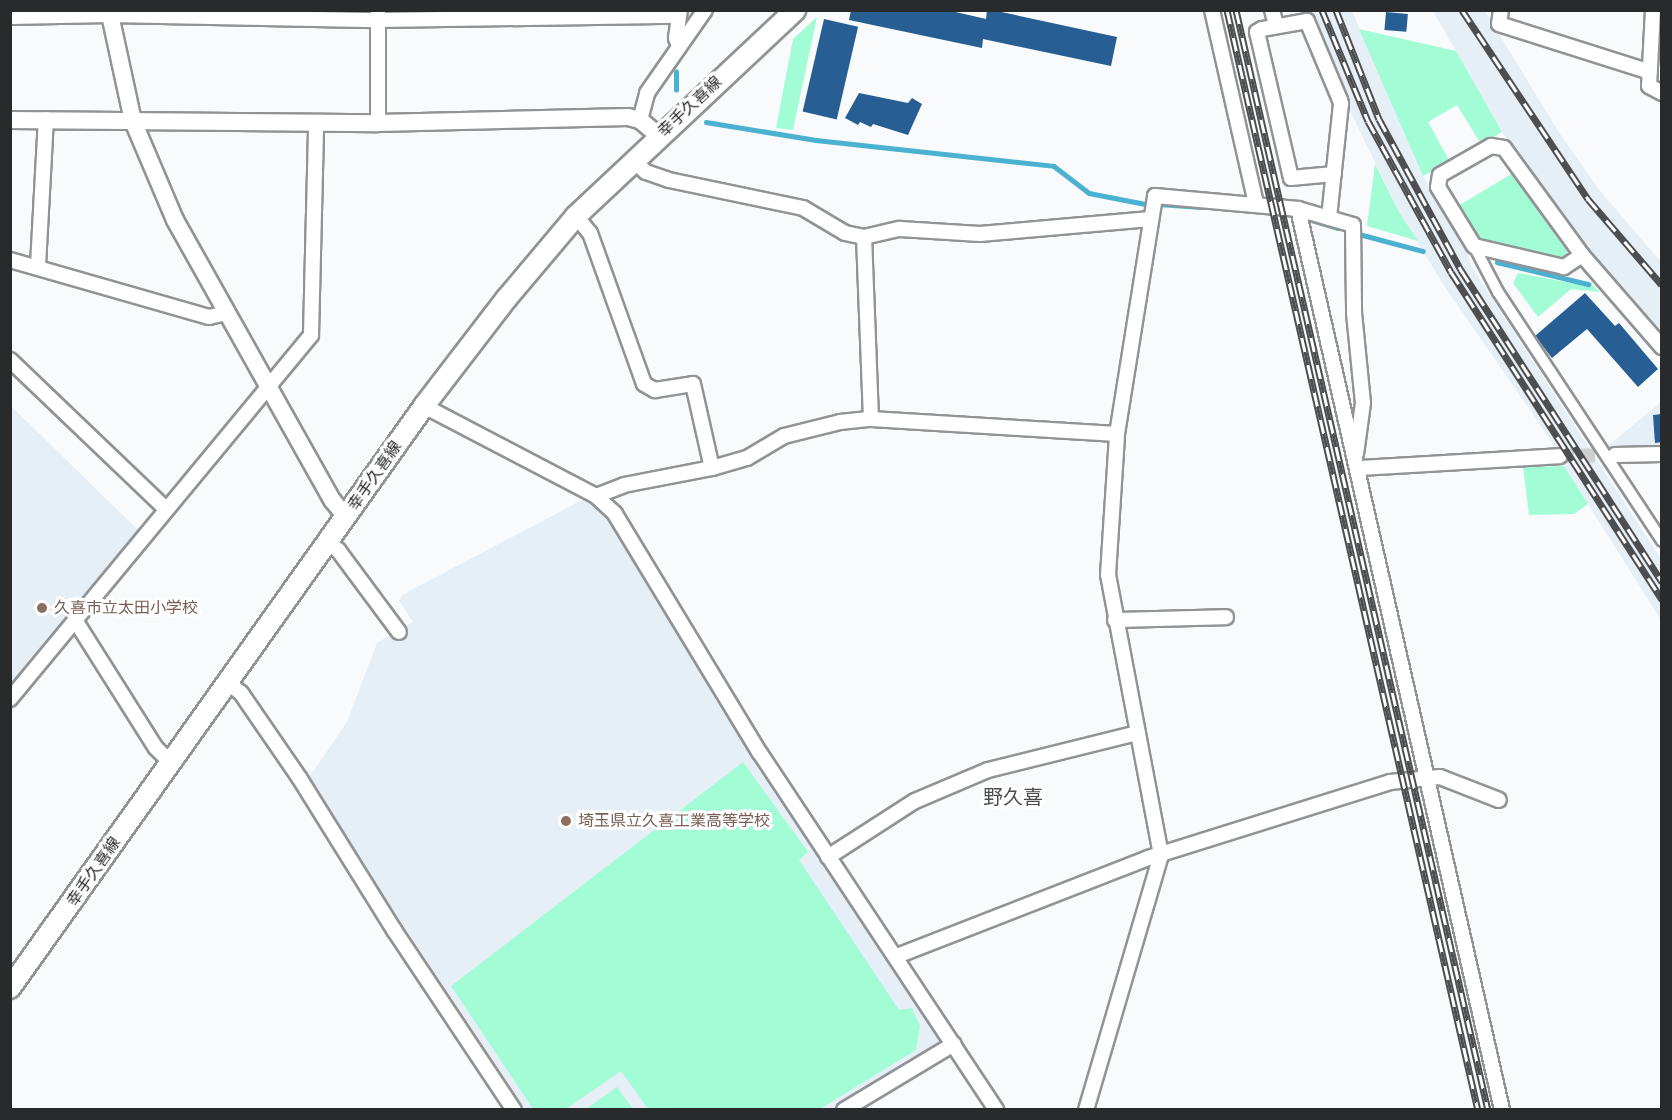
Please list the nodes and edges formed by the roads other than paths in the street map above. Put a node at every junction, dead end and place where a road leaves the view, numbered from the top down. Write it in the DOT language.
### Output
graph roads {
  1 [pos="705,10"];
  2 [pos="795,10"];
  3 [pos="1212,10"];
  4 [pos="1272,10"];
  5 [pos="1501,10"];
  6 [pos="1653,10"];
  7 [pos="109,13"];
  8 [pos="562,13"];
  9 [pos="679,13"];
  10 [pos="378,15"];
  11 [pos="10,17"];
  12 [pos="1276,26"];
  13 [pos="679,46"];
  14 [pos="1650,72"];
  15 [pos="1662,93"];
  16 [pos="46,119"];
  17 [pos="10,120"];
  18 [pos="640,120"];
  19 [pos="133,121"];
  20 [pos="316,123"];
  21 [pos="378,123"];
  22 [pos="659,136"];
  23 [pos="634,161"];
  24 [pos="1334,174"];
  25 [pos="1256,204"];
  26 [pos="1298,209"];
  27 [pos="576,216"];
  28 [pos="1329,218"];
  29 [pos="1150,219"];
  30 [pos="864,237"];
  31 [pos="1474,246"];
  32 [pos="1582,255"];
  33 [pos="10,260"];
  34 [pos="38,266"];
  35 [pos="227,313"];
  36 [pos="1662,347"];
  37 [pos="10,360"];
  38 [pos="268,387"];
  39 [pos="424,406"];
  40 [pos="871,419"];
  41 [pos="1117,434"];
  42 [pos="1662,454"];
  43 [pos="1615,455"];
  44 [pos="1560,456"];
  45 [pos="1357,461"];
  46 [pos="712,468"];
  47 [pos="596,496"];
  48 [pos="166,509"];
  49 [pos="346,517"];
  50 [pos="1662,541"];
  51 [pos="327,542"];
  52 [pos="1226,617"];
  53 [pos="75,620"];
  54 [pos="1115,620"];
  55 [pos="399,632"];
  56 [pos="228,683"];
  57 [pos="10,699"];
  58 [pos="1137,733"];
  59 [pos="171,763"];
  60 [pos="1428,777"];
  61 [pos="1499,800"];
  62 [pos="1161,855"];
  63 [pos="828,857"];
  64 [pos="897,956"];
  65 [pos="10,988"];
  66 [pos="954,1044"];
  67 [pos="514,1110"];
  68 [pos="844,1110"];
  69 [pos="996,1110"];
  70 [pos="1086,1110"];
  71 [pos="1503,1110"];
  1 -- 13 [label="street"];
  2 -- 22 [label="main road, 幸手久喜線"];
  3 -- 25 [label="street"];
  4 -- 12 [label="street"];
  5 -- 14 [label="street"];
  6 -- 14 [label="street"];
  7 -- 10 [label="street"];
  7 -- 11 [label="street"];
  7 -- 19 [label="street"];
  8 -- 9 [label="street"];
  8 -- 10 [label="street"];
  9 -- 13 [label="street"];
  10 -- 21 [label="street"];
  12 -- 24 [label="street"];
  12 -- 24 [label="street"];
  13 -- 18 [label="street"];
  14 -- 15 [label="street"];
  16 -- 17 [label="street"];
  16 -- 19 [label="street"];
  16 -- 34 [label="street"];
  18 -- 21 [label="street"];
  18 -- 22 [label="street"];
  19 -- 20 [label="street"];
  19 -- 35 [label="street"];
  20 -- 21 [label="street"];
  20 -- 38 [label="street"];
  22 -- 23 [label="main road, 幸手久喜線"];
  23 -- 27 [label="main road, 幸手久喜線"];
  23 -- 30 [label="street"];
  24 -- 28 [label="street"];
  25 -- 26 [label="street"];
  25 -- 29 [label="street"];
  26 -- 28 [label="street"];
  26 -- 45 [label="street"];
  27 -- 39 [label="main road, 幸手久喜線"];
  27 -- 46 [label="street"];
  28 -- 45 [label="street"];
  29 -- 30 [label="street"];
  29 -- 41 [label="street"];
  30 -- 40 [label="street"];
  31 -- 32 [label="street"];
  31 -- 32 [label="street"];
  31 -- 50 [label="street"];
  32 -- 36 [label="street"];
  33 -- 34 [label="street"];
  34 -- 35 [label="street"];
  35 -- 38 [label="street"];
  37 -- 48 [label="street"];
  38 -- 48 [label="street"];
  38 -- 49 [label="street"];
  39 -- 47 [label="street"];
  39 -- 49 [label="main road, 幸手久喜線"];
  40 -- 41 [label="street"];
  40 -- 46 [label="street"];
  41 -- 54 [label="street"];
  42 -- 43 [label="street"];
  44 -- 45 [label="street"];
  45 -- 60 [label="street"];
  46 -- 47 [label="street"];
  47 -- 63 [label="street"];
  48 -- 53 [label="street"];
  49 -- 51 [label="main road, 幸手久喜線"];
  51 -- 55 [label="street"];
  51 -- 56 [label="main road, 幸手久喜線"];
  52 -- 54 [label="street"];
  53 -- 57 [label="street"];
  53 -- 59 [label="street"];
  54 -- 58 [label="street"];
  56 -- 59 [label="main road, 幸手久喜線"];
  56 -- 67 [label="street"];
  58 -- 62 [label="street"];
  58 -- 63 [label="street"];
  59 -- 65 [label="main road, 幸手久喜線"];
  60 -- 61 [label="street"];
  60 -- 62 [label="street"];
  60 -- 71 [label="street"];
  62 -- 64 [label="street"];
  62 -- 70 [label="street"];
  63 -- 64 [label="street"];
  64 -- 66 [label="street"];
  66 -- 68 [label="street"];
  66 -- 69 [label="street"];
}
